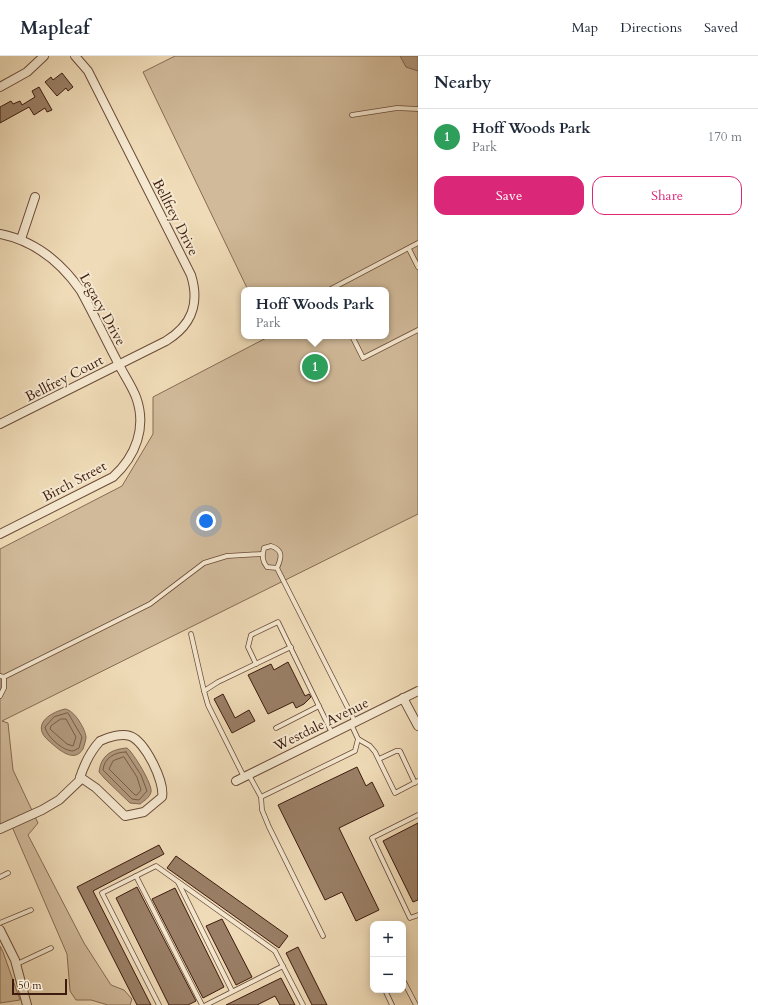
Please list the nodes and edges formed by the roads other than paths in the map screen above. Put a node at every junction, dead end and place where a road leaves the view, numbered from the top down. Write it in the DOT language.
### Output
graph roads {
  1 [pos="44,56"];
  2 [pos="76,56"];
  3 [pos="0,87"];
  4 [pos="418,109"];
  5 [pos="352,115"];
  6 [pos="35,197"];
  7 [pos="0,234"];
  8 [pos="21,239"];
  9 [pos="418,243"];
  10 [pos="409,249"];
  11 [pos="418,267"];
  12 [pos="335,287"];
  13 [pos="418,330"];
  14 [pos="354,339"];
  15 [pos="119,365"];
  16 [pos="0,424"];
  17 [pos="0,534"];
  18 [pos="262,554"];
  19 [pos="277,568"];
  20 [pos="191,634"];
  21 [pos="290,647"];
  22 [pos="256,664"];
  23 [pos="2,677"];
  24 [pos="204,691"];
  25 [pos="418,691"];
  26 [pos="0,696"];
  27 [pos="403,698"];
  28 [pos="319,706"];
  29 [pos="353,723"];
  30 [pos="418,726"];
  31 [pos="276,728"];
  32 [pos="332,733"];
  33 [pos="358,739"];
  34 [pos="379,759"];
  35 [pos="246,776"];
  36 [pos="80,777"];
  37 [pos="236,781"];
  38 [pos="416,782"];
  39 [pos="261,797"];
  40 [pos="418,815"];
  41 [pos="0,829"];
  42 [pos="8,873"];
  43 [pos="136,876"];
  44 [pos="0,877"];
  45 [pos="178,881"];
  46 [pos="31,910"];
  47 [pos="418,914"];
  48 [pos="0,923"];
  49 [pos="0,930"];
  50 [pos="323,936"];
  51 [pos="51,948"];
  52 [pos="17,964"];
  53 [pos="283,966"];
  54 [pos="406,986"];
  55 [pos="232,992"];
  56 [pos="386,993"];
  57 [pos="27,1005"];
  58 [pos="159,1005"];
  59 [pos="202,1005"];
  60 [pos="206,1005"];
  61 [pos="303,1005"];
  62 [pos="392,1005"];
  63 [pos="416,1005"];
  1 -- 3 [label="street"];
  2 -- 15 [label="street, Bellfrey Drive"];
  4 -- 5 [label="lane"];
  6 -- 8 [label="street"];
  7 -- 8 [label="street, Legacy Drive"];
  8 -- 15 [label="street, Legacy Drive"];
  9 -- 10 [label="lane"];
  10 -- 11 [label="lane"];
  10 -- 12 [label="lane"];
  13 -- 14 [label="lane"];
  15 -- 16 [label="street, Bellfrey Court"];
  15 -- 17 [label="street, Birch Street"];
  18 -- 19 [label="lane"];
  18 -- 19 [label="lane"];
  18 -- 23 [label="lane"];
  19 -- 29 [label="lane"];
  20 -- 24 [label="lane"];
  21 -- 22 [label="lane"];
  21 -- 22 [label="lane"];
  21 -- 28 [label="lane"];
  22 -- 24 [label="lane"];
  23 -- 26 [label="lane"];
  24 -- 35 [label="lane"];
  25 -- 27 [label="street, Westdale Avenue"];
  27 -- 29 [label="street, Westdale Avenue"];
  27 -- 30 [label="street"];
  28 -- 31 [label="lane"];
  28 -- 32 [label="lane"];
  29 -- 32 [label="street, Westdale Avenue"];
  29 -- 33 [label="lane"];
  32 -- 35 [label="street, Westdale Avenue"];
  33 -- 34 [label="lane"];
  33 -- 39 [label="lane"];
  34 -- 38 [label="lane"];
  34 -- 38 [label="lane"];
  35 -- 37 [label="street, Westdale Avenue"];
  35 -- 39 [label="lane"];
  36 -- 36 [label="street"];
  36 -- 41 [label="street"];
  39 -- 50 [label="lane"];
  40 -- 47 [label="lane"];
  42 -- 44 [label="lane"];
  43 -- 45 [label="lane"];
  43 -- 58 [label="lane"];
  43 -- 59 [label="lane"];
  45 -- 53 [label="lane"];
  45 -- 55 [label="lane"];
  46 -- 48 [label="lane"];
  49 -- 52 [label="street"];
  51 -- 52 [label="lane"];
  52 -- 57 [label="street"];
  53 -- 55 [label="lane"];
  53 -- 61 [label="lane"];
  54 -- 63 [label="lane"];
  55 -- 60 [label="lane"];
  56 -- 62 [label="lane"];
}
